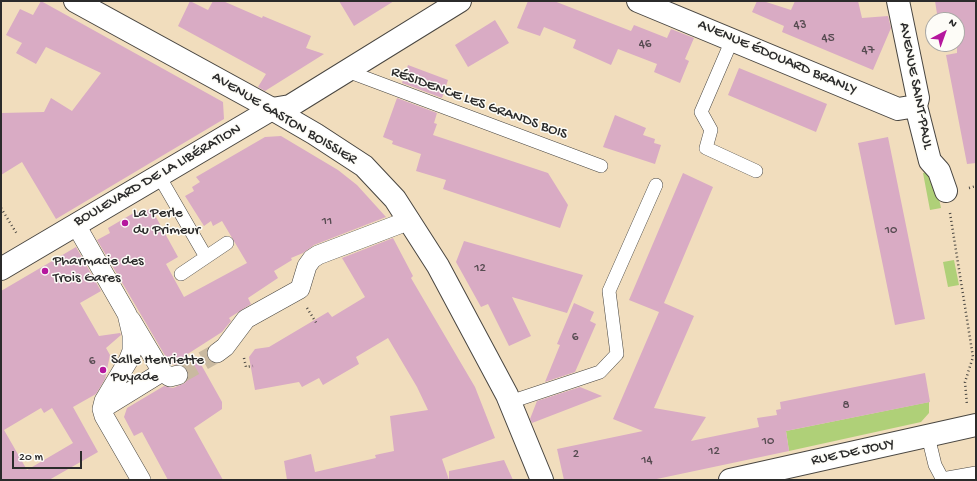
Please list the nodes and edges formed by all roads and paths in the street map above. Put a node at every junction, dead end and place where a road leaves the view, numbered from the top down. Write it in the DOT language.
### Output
graph roads {
  1 [pos="75,1"];
  2 [pos="460,1"];
  3 [pos="638,1"];
  4 [pos="898,1"];
  5 [pos="732,40"];
  6 [pos="347,71"];
  7 [pos="916,106"];
  8 [pos="272,109"];
  9 [pos="601,166"];
  10 [pos="756,171"];
  11 [pos="159,176"];
  12 [pos="656,185"];
  13 [pos="946,191"];
  14 [pos="1,208"];
  15 [pos="410,220"];
  16 [pos="76,225"];
  17 [pos="227,243"];
  18 [pos="28,253"];
  19 [pos="206,257"];
  20 [pos="1,269"];
  21 [pos="180,274"];
  22 [pos="127,314"];
  23 [pos="216,353"];
  24 [pos="510,402"];
  25 [pos="102,409"];
  26 [pos="973,426"];
  27 [pos="928,436"];
  28 [pos="976,473"];
  29 [pos="942,479"];
  30 [pos="141,480"];
  31 [pos="542,480"];
  32 [pos="730,480"];
  1 -- 8 [label="street, AVENUE GASTON BOISSIER"];
  2 -- 6 [label="street, BOULEVARD DE LA LIBÉRATION"];
  3 -- 5 [label="street, AVENUE ÉDOUARD BRANLY"];
  4 -- 7 [label="street, AVENUE SAINT-PAUL"];
  5 -- 7 [label="street, AVENUE ÉDOUARD BRANLY"];
  5 -- 10 [label="lane"];
  6 -- 8 [label="street, BOULEVARD DE LA LIBÉRATION"];
  6 -- 9 [label="lane, RÉSIDENCE LES GRANDS BOIS"];
  7 -- 13 [label="street, AVENUE SAINT-PAUL"];
  8 -- 11 [label="street, BOULEVARD DE LA LIBÉRATION"];
  8 -- 15 [label="street, AVENUE GASTON BOISSIER"];
  11 -- 16 [label="street, BOULEVARD DE LA LIBÉRATION"];
  11 -- 19 [label="lane"];
  12 -- 24 [label="lane"];
  13 -- 26 [label="path"];
  14 -- 18 [label="path"];
  15 -- 23 [label="street"];
  15 -- 24 [label="street, AVENUE GASTON BOISSIER"];
  16 -- 18 [label="street, BOULEVARD DE LA LIBÉRATION"];
  16 -- 22 [label="street"];
  17 -- 19 [label="lane"];
  18 -- 20 [label="street, BOULEVARD DE LA LIBÉRATION"];
  19 -- 21 [label="lane"];
  22 -- 25 [label="street"];
  22 -- 25 [label="street"];
  24 -- 31 [label="street, AVENUE GASTON BOISSIER"];
  25 -- 30 [label="street"];
  26 -- 27 [label="street, RUE DE JOUY"];
  27 -- 29 [label="lane"];
  27 -- 32 [label="street, RUE DE JOUY"];
  28 -- 29 [label="lane"];
}
